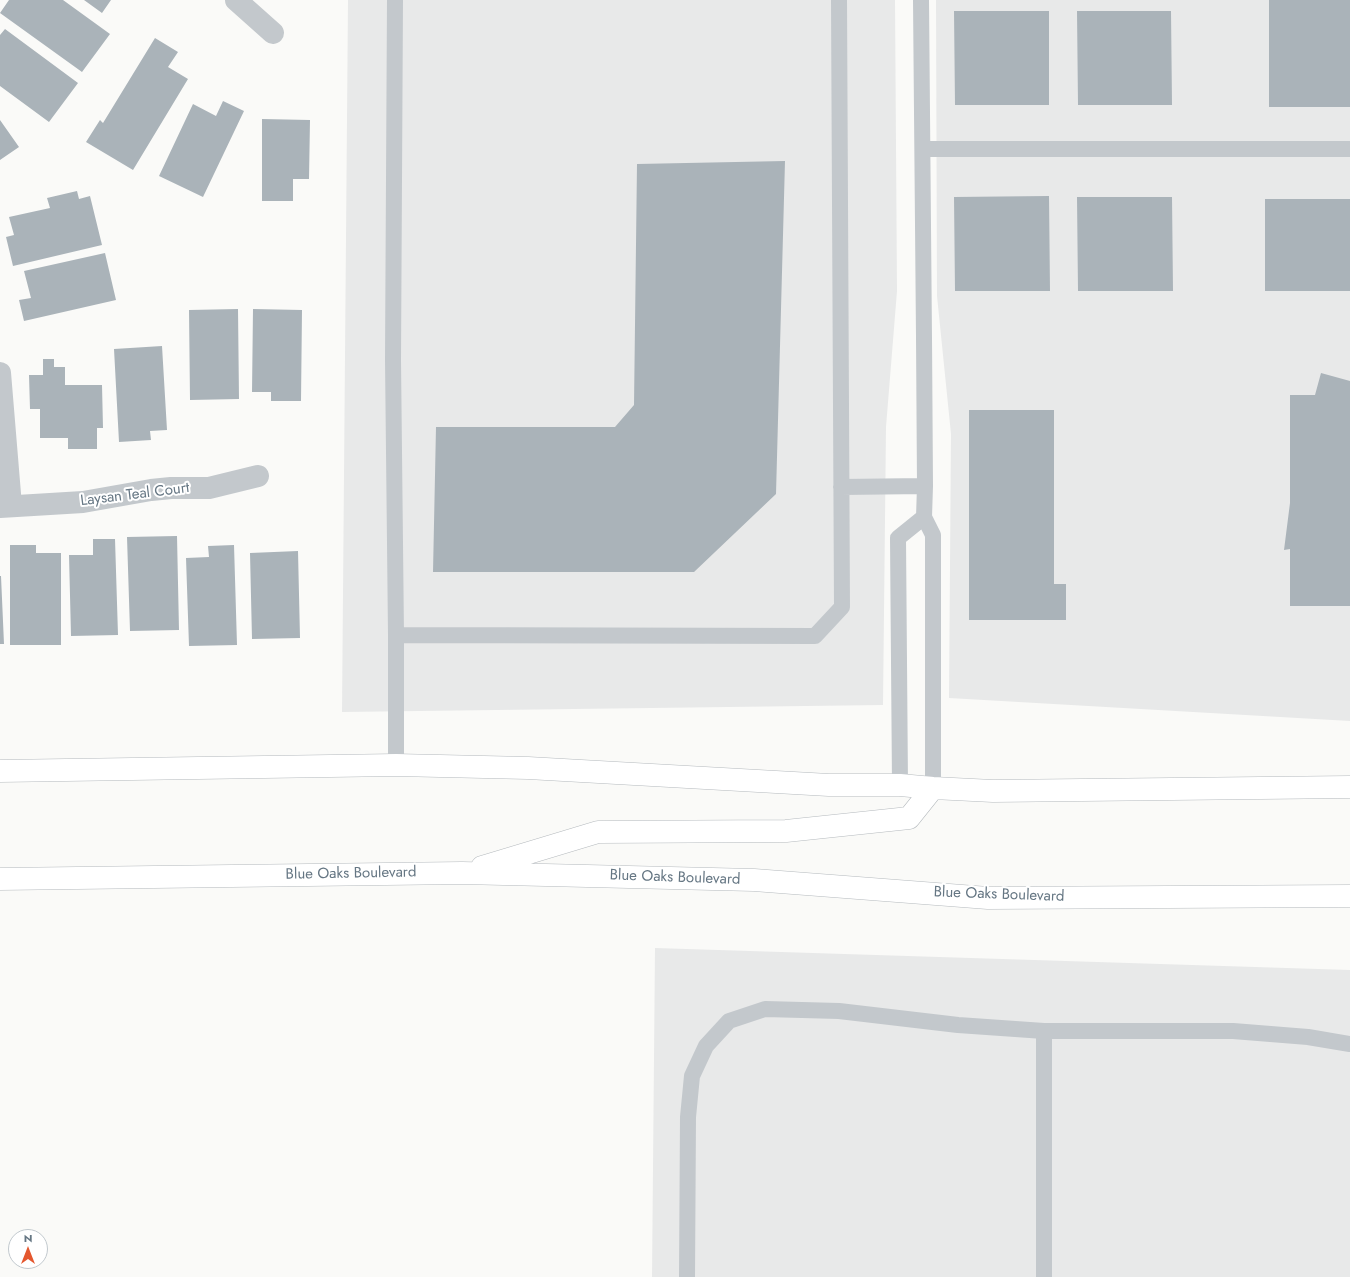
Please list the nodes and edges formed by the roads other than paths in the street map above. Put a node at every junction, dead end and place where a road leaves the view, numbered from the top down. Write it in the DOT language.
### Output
graph roads {
  1 [pos="236,0"];
  2 [pos="395,0"];
  3 [pos="839,0"];
  4 [pos="921,0"];
  5 [pos="273,33"];
  6 [pos="923,149"];
  7 [pos="1350,149"];
  8 [pos="0,373"];
  9 [pos="258,476"];
  10 [pos="841,486"];
  11 [pos="925,486"];
  12 [pos="5,507"];
  13 [pos="924,517"];
  14 [pos="396,635"];
  15 [pos="396,765"];
  16 [pos="0,771"];
  17 [pos="900,785"];
  18 [pos="1350,787"];
  19 [pos="933,788"];
  20 [pos="462,873"];
  21 [pos="0,879"];
  22 [pos="1350,896"];
  23 [pos="1044,1031"];
  24 [pos="1350,1044"];
  25 [pos="686,1277"];
  26 [pos="1044,1277"];
  1 -- 5 [label="street"];
  2 -- 14 [label="lane"];
  3 -- 10 [label="lane"];
  4 -- 6 [label="lane"];
  6 -- 7 [label="lane"];
  6 -- 11 [label="lane"];
  8 -- 12 [label="street"];
  9 -- 12 [label="street, Laysan Teal Court"];
  10 -- 11 [label="lane"];
  10 -- 14 [label="lane"];
  11 -- 13 [label="lane"];
  13 -- 17 [label="lane"];
  13 -- 19 [label="lane"];
  14 -- 15 [label="lane"];
  15 -- 16 [label="main road"];
  15 -- 17 [label="main road"];
  17 -- 19 [label="main road"];
  18 -- 19 [label="main road"];
  19 -- 20 [label="main road"];
  20 -- 21 [label="main road, Blue Oaks Boulevard"];
  20 -- 22 [label="main road, Blue Oaks Boulevard"];
  23 -- 24 [label="lane"];
  23 -- 25 [label="lane"];
  23 -- 26 [label="lane"];
}
